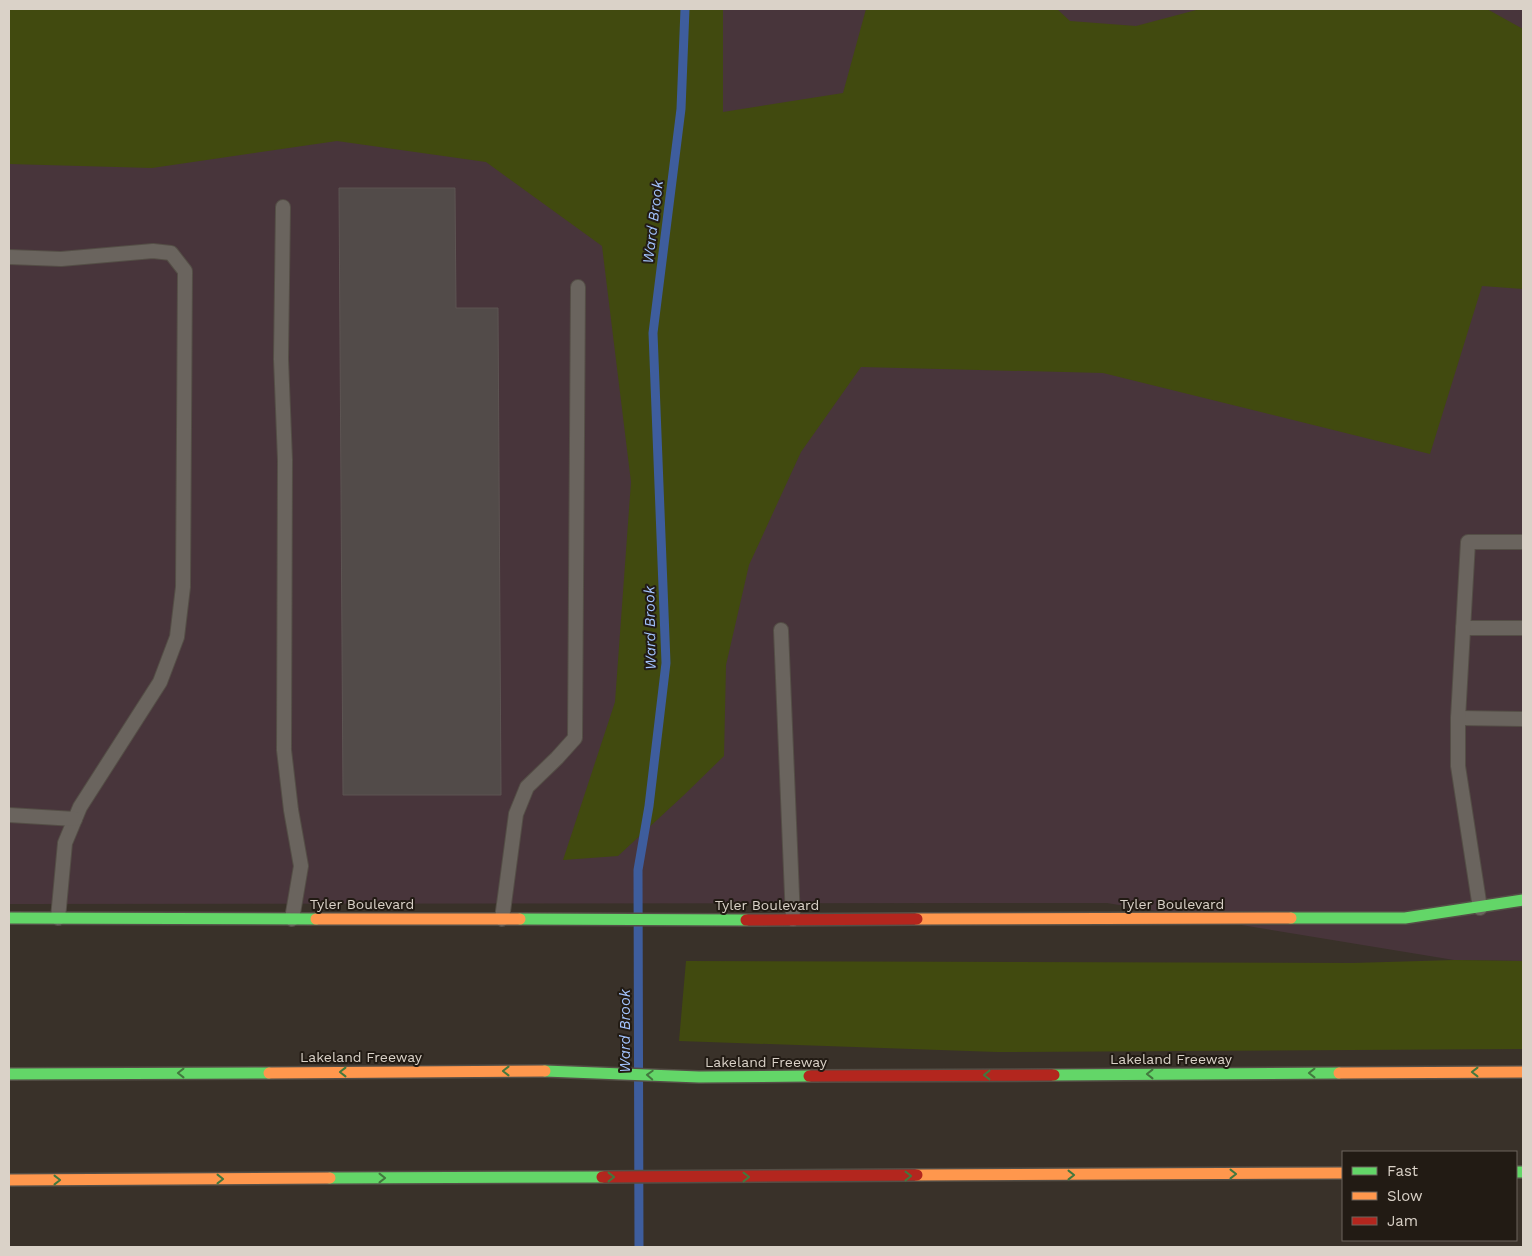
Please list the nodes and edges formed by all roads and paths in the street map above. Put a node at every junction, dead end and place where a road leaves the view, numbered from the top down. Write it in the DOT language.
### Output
graph roads {
  1 [pos="283,207"];
  2 [pos="9,257"];
  3 [pos="578,287"];
  4 [pos="1523,542"];
  5 [pos="1463,628"];
  6 [pos="1523,628"];
  7 [pos="782,630"];
  8 [pos="1458,718"];
  9 [pos="1523,719"];
  10 [pos="9,815"];
  11 [pos="75,819"];
  12 [pos="1523,900"];
  13 [pos="1480,908"];
  14 [pos="9,918"];
  15 [pos="58,918"];
  16 [pos="292,919"];
  17 [pos="502,919"];
  18 [pos="793,919"];
  19 [pos="1523,1072"];
  20 [pos="9,1074"];
  21 [pos="1342,1173"];
  22 [pos="9,1180"];
  1 -- 16 [label="lane"];
  2 -- 11 [label="lane"];
  3 -- 17 [label="lane"];
  4 -- 5 [label="lane"];
  5 -- 6 [label="lane"];
  5 -- 8 [label="lane"];
  7 -- 18 [label="lane"];
  8 -- 9 [label="lane"];
  8 -- 13 [label="lane"];
  10 -- 11 [label="lane"];
  11 -- 15 [label="lane"];
  12 -- 13 [label="main road, Tyler Boulevard"];
  13 -- 18 [label="main road, Tyler Boulevard"];
  14 -- 15 [label="main road, Tyler Boulevard"];
  15 -- 16 [label="main road, Tyler Boulevard"];
  16 -- 17 [label="main road, Tyler Boulevard"];
  17 -- 18 [label="main road, Tyler Boulevard"];
  19 -- 20 [label="main road, Lakeland Freeway, one-way"];
  22 -- 21 [label="main road, one-way"];
}
